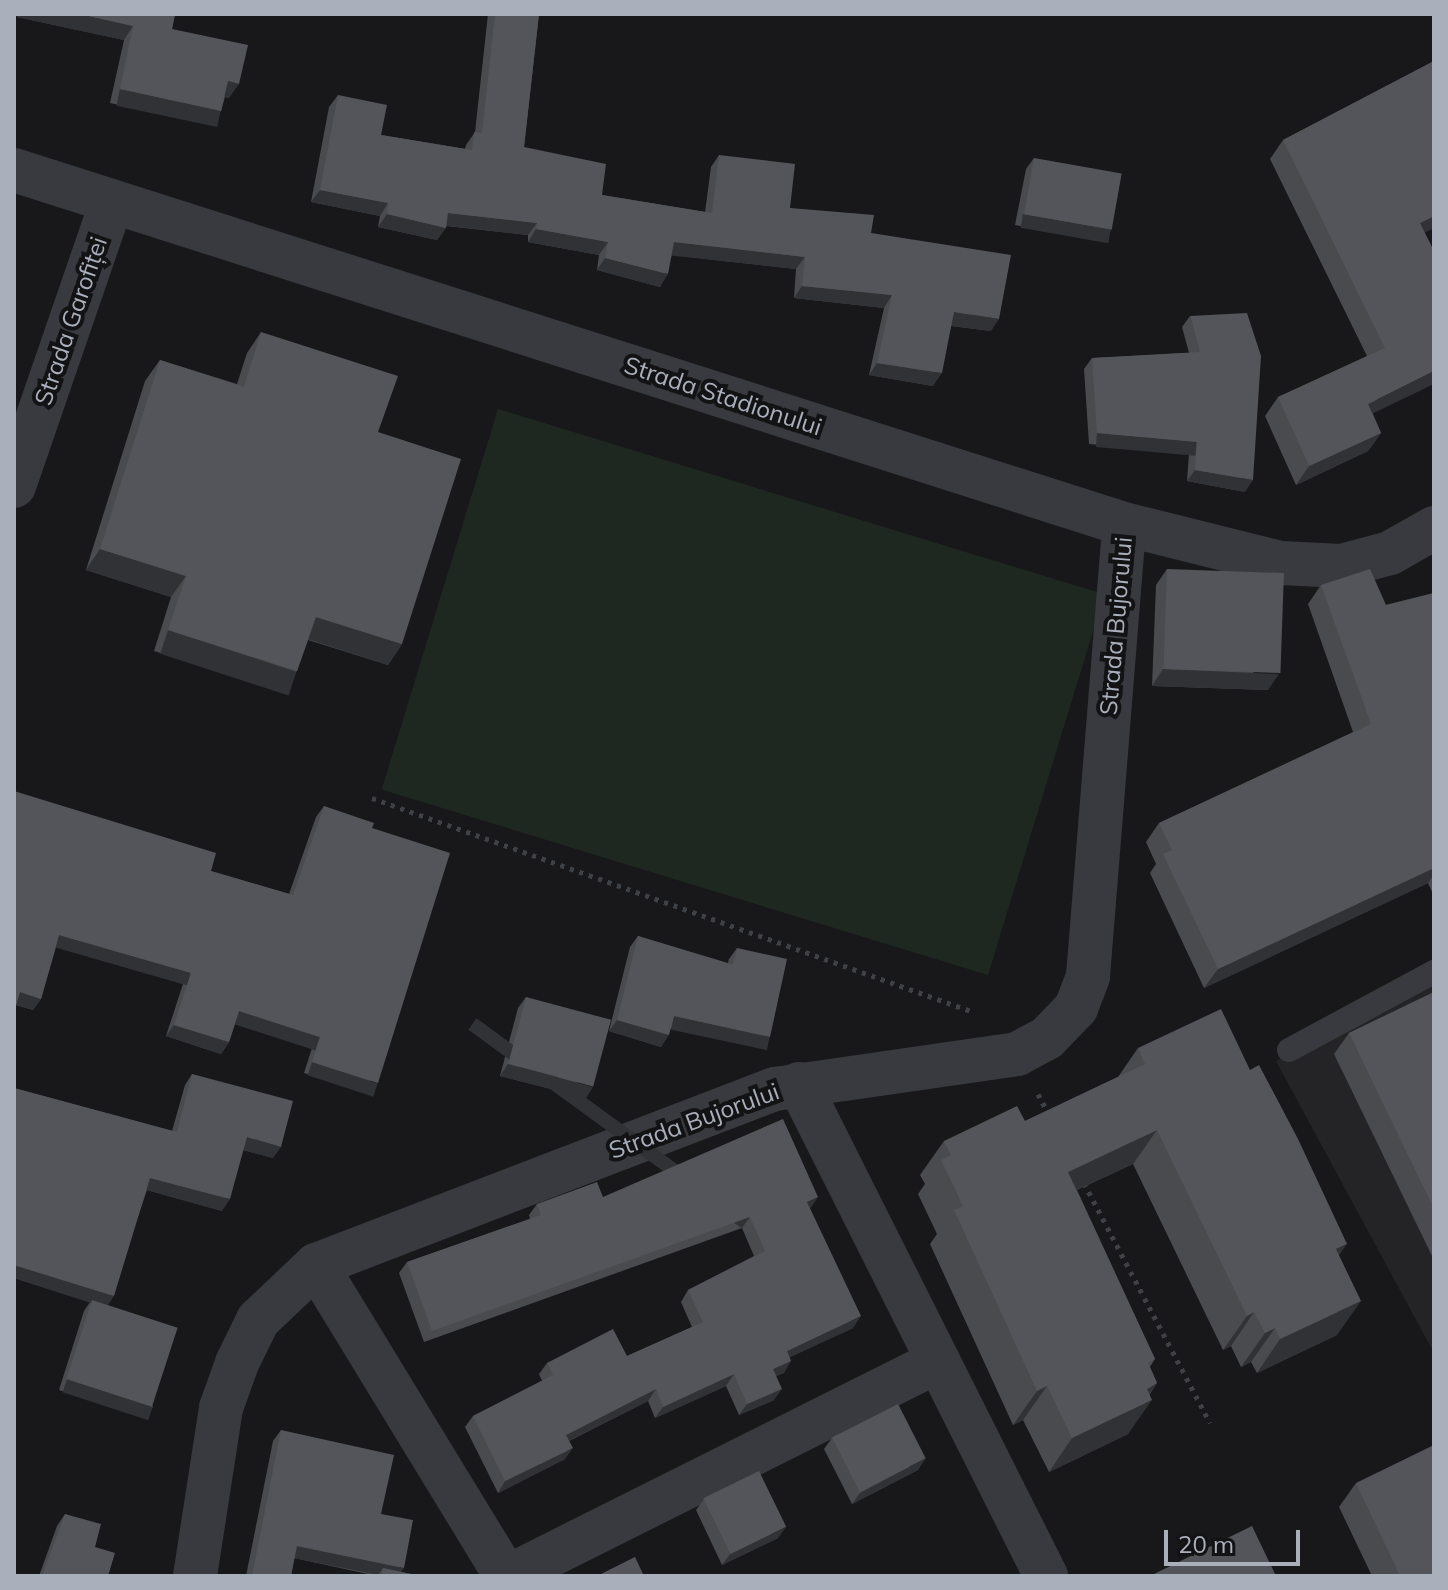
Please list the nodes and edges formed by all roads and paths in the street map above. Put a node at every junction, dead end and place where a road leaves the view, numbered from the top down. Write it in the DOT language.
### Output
graph roads {
  1 [pos="14,170"];
  2 [pos="112,201"];
  3 [pos="14,486"];
  4 [pos="1124,524"];
  5 [pos="1434,528"];
  6 [pos="372,798"];
  7 [pos="1434,972"];
  8 [pos="1032,1046"];
  9 [pos="1289,1050"];
  10 [pos="799,1084"];
  11 [pos="1052,1122"];
  12 [pos="1081,1177"];
  13 [pos="316,1265"];
  14 [pos="938,1361"];
  15 [pos="1210,1423"];
  16 [pos="195,1576"];
  17 [pos="507,1576"];
  18 [pos="1046,1576"];
  1 -- 2 [label="street, Strada Stadionului"];
  2 -- 3 [label="street, Strada Garofiței"];
  2 -- 4 [label="street, Strada Stadionului"];
  4 -- 5 [label="street, Strada Stadionului"];
  4 -- 8 [label="street, Strada Bujorului"];
  6 -- 8 [label="path"];
  7 -- 9 [label="lane"];
  8 -- 10 [label="street, Strada Bujorului"];
  8 -- 11 [label="path"];
  10 -- 13 [label="street, Strada Bujorului"];
  10 -- 14 [label="street"];
  12 -- 15 [label="path"];
  13 -- 16 [label="street, Strada Bujorului"];
  13 -- 17 [label="street"];
  14 -- 17 [label="street"];
  14 -- 18 [label="street"];
}
